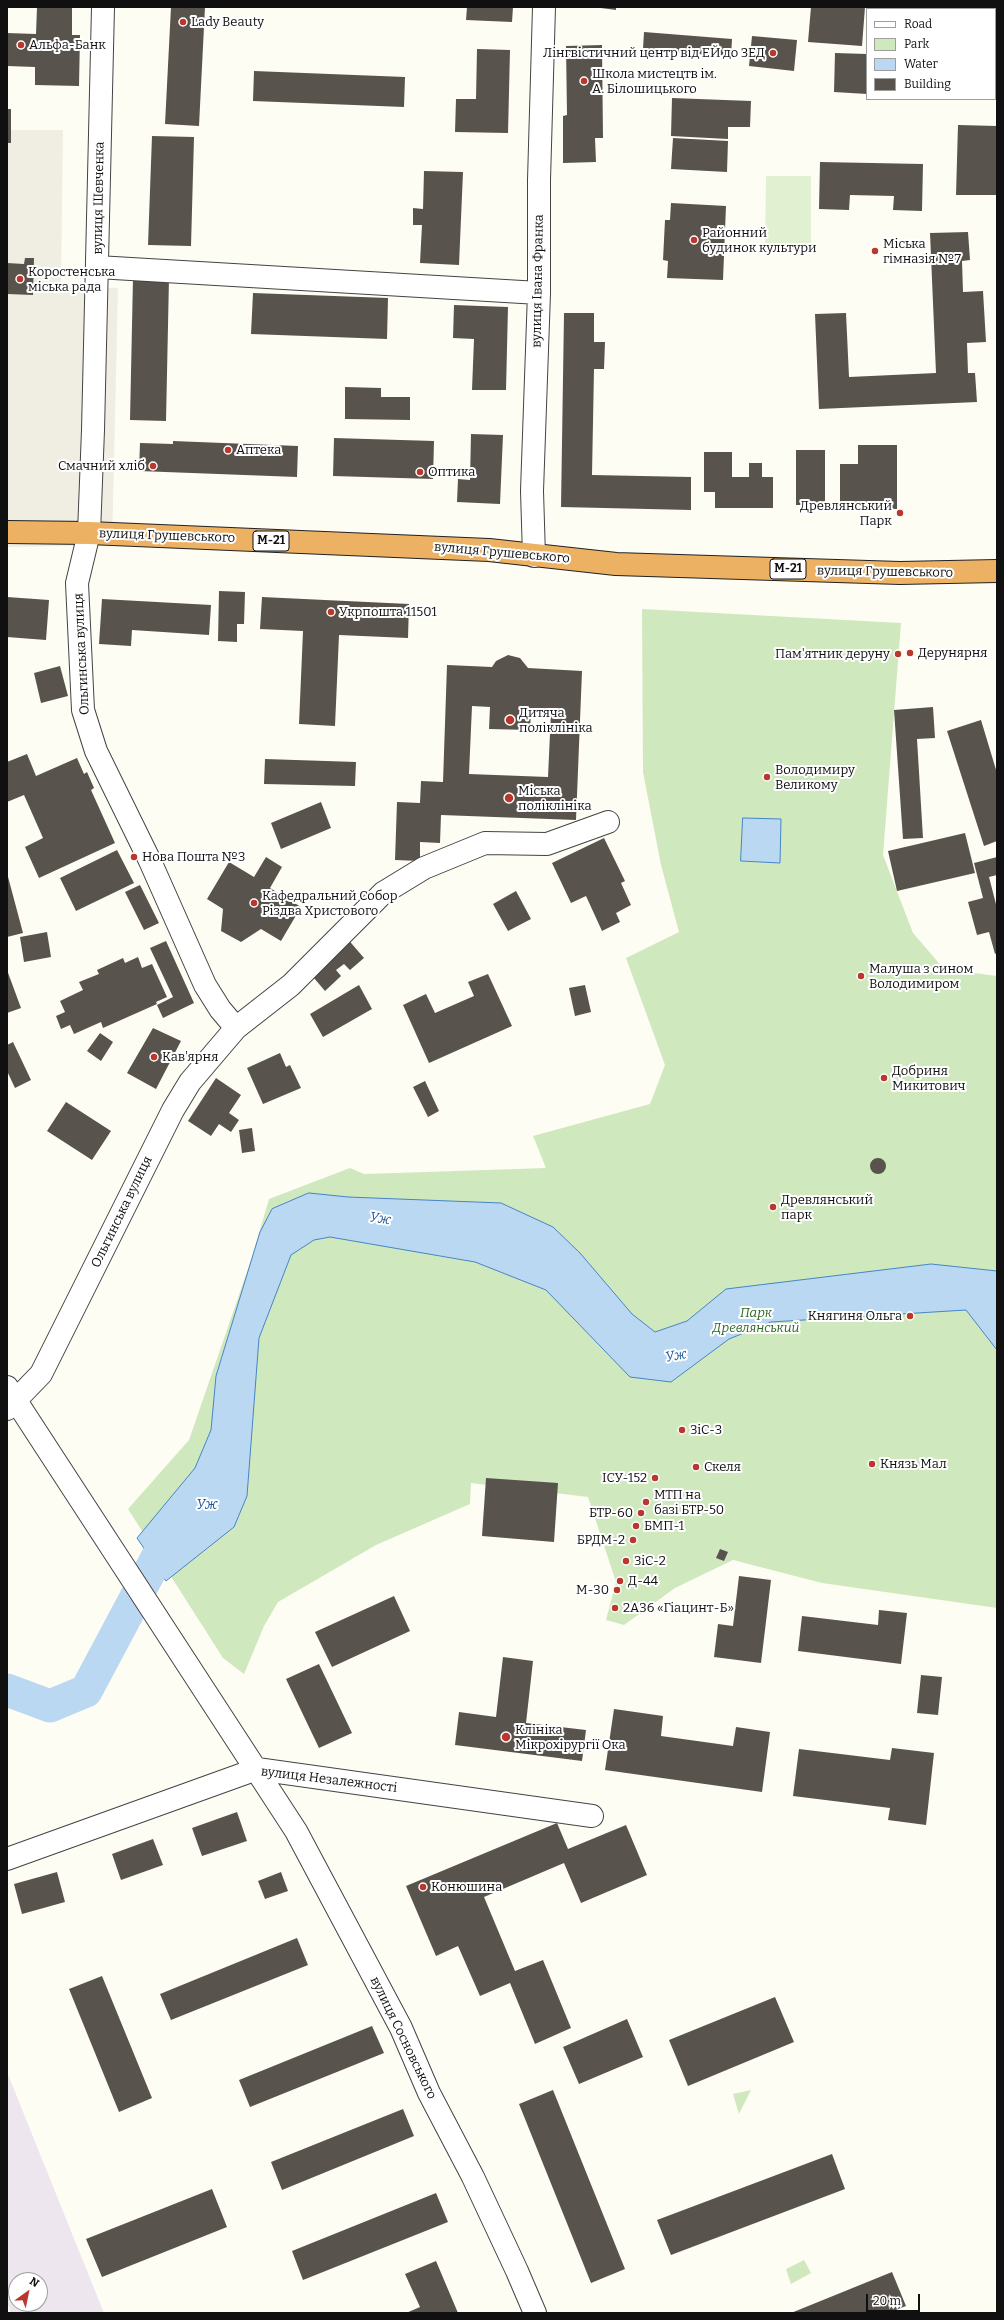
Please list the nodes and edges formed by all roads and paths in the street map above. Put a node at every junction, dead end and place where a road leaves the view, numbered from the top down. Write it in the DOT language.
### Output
graph roads {
  1 [pos="103,7"];
  2 [pos="544,7"];
  3 [pos="97,267"];
  4 [pos="539,293"];
  5 [pos="7,532"];
  6 [pos="89,533"];
  7 [pos="534,556"];
  8 [pos="997,572"];
  9 [pos="608,822"];
  10 [pos="236,1028"];
  11 [pos="10,1399"];
  12 [pos="257,1769"];
  13 [pos="592,1816"];
  14 [pos="7,1859"];
  15 [pos="535,2313"];
  1 -- 3 [label="street, вулиця Шевченка"];
  2 -- 4 [label="street, вулиця Івана Франка"];
  3 -- 4 [label="street"];
  3 -- 6 [label="street, вулиця Шевченка"];
  4 -- 7 [label="street, вулиця Івана Франка"];
  5 -- 6 [label="highway, вулиця Грушевського / М-21"];
  6 -- 7 [label="highway, вулиця Грушевського / М-21"];
  6 -- 10 [label="street, Ольгинська вулиця"];
  7 -- 8 [label="highway, вулиця Грушевського / М-21"];
  9 -- 10 [label="street, Ольгинська вулиця"];
  10 -- 11 [label="street, Ольгинська вулиця"];
  11 -- 12 [label="street, вулиця Сосновського"];
  12 -- 13 [label="street, вулиця Незалежності"];
  12 -- 14 [label="street, вулиця Незалежності"];
  12 -- 15 [label="street, вулиця Сосновського"];
}
